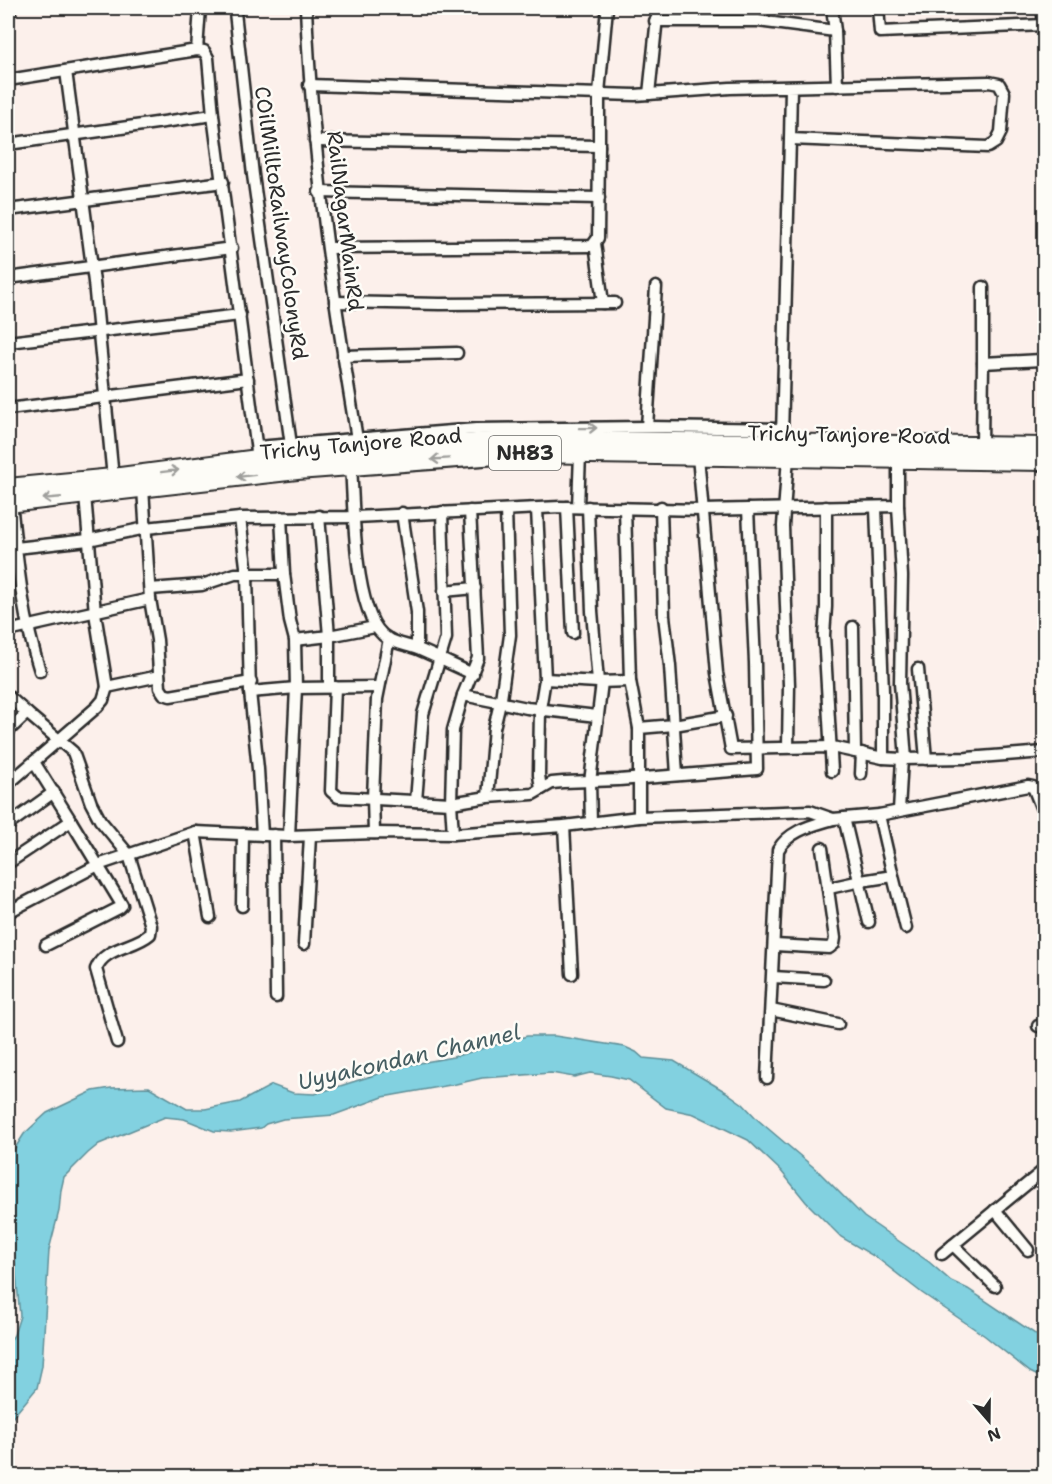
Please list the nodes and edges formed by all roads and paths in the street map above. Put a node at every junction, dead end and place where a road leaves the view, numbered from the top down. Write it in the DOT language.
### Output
graph roads {
  1 [pos="9,8"];
  2 [pos="200,8"];
  3 [pos="237,8"];
  4 [pos="306,8"];
  5 [pos="605,8"];
  6 [pos="612,8"];
  7 [pos="657,8"];
  8 [pos="832,8"];
  9 [pos="878,8"];
  10 [pos="1042,8"];
  11 [pos="8,12"];
  12 [pos="1044,20"];
  13 [pos="655,21"];
  14 [pos="1044,26"];
  15 [pos="835,31"];
  16 [pos="197,51"];
  17 [pos="66,71"];
  18 [pos="8,80"];
  19 [pos="309,85"];
  20 [pos="837,86"];
  21 [pos="791,87"];
  22 [pos="599,93"];
  23 [pos="649,94"];
  24 [pos="213,115"];
  25 [pos="74,134"];
  26 [pos="790,139"];
  27 [pos="315,141"];
  28 [pos="8,144"];
  29 [pos="599,146"];
  30 [pos="223,182"];
  31 [pos="319,192"];
  32 [pos="599,198"];
  33 [pos="83,200"];
  34 [pos="8,210"];
  35 [pos="596,243"];
  36 [pos="232,248"];
  37 [pos="328,248"];
  38 [pos="92,267"];
  39 [pos="8,278"];
  40 [pos="656,287"];
  41 [pos="983,287"];
  42 [pos="336,302"];
  43 [pos="240,315"];
  44 [pos="99,332"];
  45 [pos="8,342"];
  46 [pos="457,353"];
  47 [pos="343,356"];
  48 [pos="1041,360"];
  49 [pos="983,363"];
  50 [pos="248,379"];
  51 [pos="105,397"];
  52 [pos="8,410"];
  53 [pos="647,427"];
  54 [pos="357,439"];
  55 [pos="784,443"];
  56 [pos="291,445"];
  57 [pos="982,447"];
  58 [pos="1044,447"];
  59 [pos="258,453"];
  60 [pos="580,454"];
  61 [pos="698,456"];
  62 [pos="898,458"];
  63 [pos="1044,461"];
  64 [pos="351,466"];
  65 [pos="113,478"];
  66 [pos="143,488"];
  67 [pos="85,495"];
  68 [pos="9,498"];
  69 [pos="898,506"];
  70 [pos="578,507"];
  71 [pos="661,507"];
  72 [pos="785,507"];
  73 [pos="826,507"];
  74 [pos="876,507"];
  75 [pos="625,508"];
  76 [pos="537,509"];
  77 [pos="748,509"];
  78 [pos="506,510"];
  79 [pos="703,510"];
  80 [pos="470,511"];
  81 [pos="442,512"];
  82 [pos="402,513"];
  83 [pos="319,516"];
  84 [pos="281,517"];
  85 [pos="356,517"];
  86 [pos="240,518"];
  87 [pos="146,528"];
  88 [pos="88,540"];
  89 [pos="15,548"];
  90 [pos="247,574"];
  91 [pos="284,574"];
  92 [pos="475,588"];
  93 [pos="444,591"];
  94 [pos="150,594"];
  95 [pos="95,613"];
  96 [pos="29,627"];
  97 [pos="375,627"];
  98 [pos="853,627"];
  99 [pos="8,632"];
  100 [pos="573,633"];
  101 [pos="329,636"];
  102 [pos="389,639"];
  103 [pos="295,640"];
  104 [pos="417,648"];
  105 [pos="441,659"];
  106 [pos="918,669"];
  107 [pos="40,671"];
  108 [pos="473,674"];
  109 [pos="159,676"];
  110 [pos="545,679"];
  111 [pos="630,681"];
  112 [pos="600,682"];
  113 [pos="107,687"];
  114 [pos="250,687"];
  115 [pos="332,687"];
  116 [pos="379,687"];
  117 [pos="296,688"];
  118 [pos="463,695"];
  119 [pos="8,696"];
  120 [pos="501,702"];
  121 [pos="540,710"];
  122 [pos="27,713"];
  123 [pos="597,716"];
  124 [pos="726,716"];
  125 [pos="674,725"];
  126 [pos="639,728"];
  127 [pos="8,731"];
  128 [pos="60,740"];
  129 [pos="755,747"];
  130 [pos="788,747"];
  131 [pos="832,747"];
  132 [pos="859,752"];
  133 [pos="1044,752"];
  134 [pos="883,758"];
  135 [pos="904,759"];
  136 [pos="926,759"];
  137 [pos="34,762"];
  138 [pos="832,771"];
  139 [pos="861,774"];
  140 [pos="677,775"];
  141 [pos="638,778"];
  142 [pos="590,782"];
  143 [pos="8,784"];
  144 [pos="541,789"];
  145 [pos="54,792"];
  146 [pos="488,797"];
  147 [pos="373,798"];
  148 [pos="416,801"];
  149 [pos="451,803"];
  150 [pos="899,810"];
  151 [pos="1044,810"];
  152 [pos="879,815"];
  153 [pos="639,817"];
  154 [pos="839,818"];
  155 [pos="71,821"];
  156 [pos="591,823"];
  157 [pos="8,825"];
  158 [pos="564,826"];
  159 [pos="195,832"];
  160 [pos="374,833"];
  161 [pos="243,834"];
  162 [pos="453,834"];
  163 [pos="262,835"];
  164 [pos="274,835"];
  165 [pos="289,836"];
  166 [pos="309,836"];
  167 [pos="822,848"];
  168 [pos="129,855"];
  169 [pos="8,863"];
  170 [pos="98,865"];
  171 [pos="893,876"];
  172 [pos="861,880"];
  173 [pos="829,888"];
  174 [pos="242,906"];
  175 [pos="8,912"];
  176 [pos="210,917"];
  177 [pos="869,922"];
  178 [pos="906,928"];
  179 [pos="304,944"];
  180 [pos="46,945"];
  181 [pos="775,945"];
  182 [pos="572,974"];
  183 [pos="774,977"];
  184 [pos="824,980"];
  185 [pos="276,997"];
  186 [pos="771,1010"];
  187 [pos="838,1024"];
  188 [pos="117,1042"];
  189 [pos="767,1078"];
  190 [pos="1043,1175"];
  191 [pos="995,1210"];
  192 [pos="953,1245"];
  193 [pos="1028,1250"];
  194 [pos="942,1254"];
  195 [pos="995,1286"];
  1 -- 11 [label="street"];
  2 -- 16 [label="street"];
  3 -- 56 [label="street, COilMilltoRailwayColonyRd"];
  4 -- 19 [label="street, RailNagarMainRd"];
  5 -- 6 [label="street"];
  5 -- 22 [label="street"];
  7 -- 13 [label="street"];
  8 -- 15 [label="street"];
  9 -- 14 [label="street"];
  10 -- 12 [label="street"];
  13 -- 15 [label="street"];
  13 -- 23 [label="street"];
  15 -- 20 [label="street"];
  16 -- 17 [label="street"];
  16 -- 24 [label="street"];
  17 -- 18 [label="street"];
  17 -- 25 [label="street"];
  19 -- 22 [label="street"];
  19 -- 27 [label="street, RailNagarMainRd"];
  20 -- 21 [label="street"];
  20 -- 26 [label="street"];
  21 -- 23 [label="street"];
  21 -- 26 [label="street"];
  22 -- 23 [label="street"];
  22 -- 29 [label="street"];
  24 -- 25 [label="street"];
  24 -- 30 [label="street"];
  25 -- 28 [label="street"];
  25 -- 33 [label="street"];
  26 -- 55 [label="street"];
  27 -- 29 [label="street"];
  27 -- 31 [label="street, RailNagarMainRd"];
  29 -- 32 [label="street"];
  30 -- 33 [label="street"];
  30 -- 36 [label="street"];
  31 -- 32 [label="street"];
  31 -- 37 [label="street, RailNagarMainRd"];
  32 -- 35 [label="street"];
  33 -- 34 [label="street"];
  33 -- 38 [label="street"];
  35 -- 37 [label="street"];
  35 -- 42 [label="street"];
  36 -- 38 [label="street"];
  36 -- 43 [label="street"];
  37 -- 42 [label="street, RailNagarMainRd"];
  38 -- 39 [label="street"];
  38 -- 44 [label="street"];
  40 -- 53 [label="street"];
  41 -- 49 [label="street"];
  42 -- 47 [label="street, RailNagarMainRd"];
  43 -- 44 [label="street"];
  43 -- 50 [label="street"];
  44 -- 45 [label="street"];
  44 -- 51 [label="street"];
  46 -- 47 [label="street"];
  47 -- 54 [label="street, RailNagarMainRd"];
  48 -- 49 [label="street"];
  49 -- 57 [label="street"];
  50 -- 51 [label="street"];
  50 -- 59 [label="street"];
  51 -- 52 [label="street"];
  51 -- 65 [label="street"];
  54 -- 53 [label="street, one-way"];
  53 -- 55 [label="street"];
  54 -- 56 [label="street"];
  55 -- 57 [label="highway, Trichy Tanjore Road / NH83"];
  55 -- 59 [label="highway, Trichy Tanjore Road / NH83"];
  55 -- 61 [label="highway, Trichy Tanjore Road / NH83"];
  55 -- 62 [label="highway, Trichy Tanjore Road / NH83"];
  55 -- 72 [label="street"];
  56 -- 59 [label="street"];
  57 -- 58 [label="highway, Trichy Tanjore Road / NH83"];
  65 -- 59 [label="highway, Trichy Tanjore Road / NH83, one-way"];
  60 -- 61 [label="highway, Trichy Tanjore Road / NH83"];
  60 -- 64 [label="highway, Trichy Tanjore Road / NH83, one-way"];
  60 -- 70 [label="street"];
  61 -- 79 [label="street"];
  62 -- 63 [label="highway, Trichy Tanjore Road / NH83"];
  62 -- 69 [label="street"];
  64 -- 66 [label="highway, Trichy Tanjore Road / NH83, one-way"];
  64 -- 85 [label="street"];
  65 -- 68 [label="highway, Trichy Tanjore Road / NH83"];
  66 -- 67 [label="highway, Trichy Tanjore Road / NH83"];
  66 -- 87 [label="street"];
  67 -- 68 [label="highway, Trichy Tanjore Road / NH83, one-way"];
  67 -- 88 [label="street"];
  68 -- 89 [label="street"];
  69 -- 74 [label="street"];
  69 -- 135 [label="street"];
  70 -- 75 [label="street"];
  70 -- 76 [label="street"];
  70 -- 100 [label="street"];
  70 -- 112 [label="street"];
  71 -- 75 [label="street"];
  71 -- 79 [label="street"];
  71 -- 125 [label="street"];
  72 -- 73 [label="street"];
  72 -- 77 [label="street"];
  72 -- 130 [label="street"];
  73 -- 74 [label="street"];
  73 -- 131 [label="street"];
  74 -- 134 [label="street"];
  75 -- 111 [label="street"];
  76 -- 78 [label="street"];
  76 -- 110 [label="street"];
  77 -- 79 [label="street"];
  77 -- 129 [label="street"];
  78 -- 80 [label="street"];
  78 -- 120 [label="street"];
  79 -- 124 [label="street"];
  80 -- 81 [label="street"];
  80 -- 92 [label="street"];
  81 -- 82 [label="street"];
  81 -- 93 [label="street"];
  82 -- 85 [label="street"];
  82 -- 104 [label="street"];
  83 -- 84 [label="street"];
  83 -- 85 [label="street"];
  83 -- 101 [label="street"];
  84 -- 86 [label="street"];
  84 -- 91 [label="street"];
  85 -- 97 [label="street"];
  86 -- 87 [label="street"];
  86 -- 90 [label="street"];
  87 -- 88 [label="street"];
  87 -- 94 [label="street"];
  88 -- 89 [label="street"];
  88 -- 95 [label="street"];
  89 -- 96 [label="street"];
  90 -- 91 [label="street"];
  90 -- 94 [label="street"];
  90 -- 114 [label="street"];
  91 -- 103 [label="street"];
  92 -- 93 [label="street"];
  92 -- 108 [label="street"];
  93 -- 105 [label="street"];
  94 -- 95 [label="street"];
  94 -- 109 [label="street"];
  95 -- 96 [label="street"];
  95 -- 113 [label="street"];
  96 -- 99 [label="street"];
  96 -- 107 [label="street"];
  97 -- 101 [label="street"];
  97 -- 102 [label="street"];
  98 -- 132 [label="street"];
  101 -- 103 [label="street"];
  101 -- 115 [label="street"];
  102 -- 104 [label="street"];
  102 -- 116 [label="street"];
  103 -- 117 [label="street"];
  104 -- 105 [label="street"];
  105 -- 108 [label="street"];
  105 -- 148 [label="street"];
  106 -- 136 [label="street"];
  108 -- 118 [label="street"];
  109 -- 113 [label="street"];
  109 -- 114 [label="street"];
  110 -- 112 [label="street"];
  110 -- 121 [label="street"];
  111 -- 112 [label="street"];
  111 -- 126 [label="street"];
  112 -- 123 [label="street"];
  113 -- 128 [label="street"];
  114 -- 117 [label="street"];
  114 -- 163 [label="street"];
  115 -- 116 [label="street"];
  115 -- 117 [label="street"];
  115 -- 147 [label="street"];
  116 -- 147 [label="street"];
  117 -- 165 [label="street"];
  118 -- 120 [label="street"];
  118 -- 149 [label="street"];
  119 -- 122 [label="street"];
  120 -- 121 [label="street"];
  120 -- 146 [label="street"];
  121 -- 123 [label="street"];
  121 -- 144 [label="street"];
  122 -- 127 [label="street"];
  122 -- 128 [label="street"];
  123 -- 142 [label="street"];
  124 -- 125 [label="street"];
  124 -- 129 [label="street"];
  125 -- 126 [label="street"];
  125 -- 140 [label="street"];
  126 -- 141 [label="street"];
  128 -- 137 [label="street"];
  128 -- 168 [label="street"];
  129 -- 130 [label="street"];
  129 -- 140 [label="street"];
  130 -- 131 [label="street"];
  131 -- 132 [label="street"];
  131 -- 138 [label="street"];
  132 -- 134 [label="street"];
  132 -- 139 [label="street"];
  133 -- 136 [label="street"];
  134 -- 135 [label="street"];
  135 -- 136 [label="street"];
  135 -- 150 [label="street"];
  137 -- 143 [label="street"];
  137 -- 145 [label="street"];
  140 -- 141 [label="street"];
  141 -- 142 [label="street"];
  141 -- 153 [label="street"];
  142 -- 144 [label="street"];
  142 -- 156 [label="street"];
  144 -- 146 [label="street"];
  145 -- 155 [label="street"];
  145 -- 157 [label="street"];
  146 -- 149 [label="street"];
  147 -- 148 [label="street"];
  147 -- 160 [label="street"];
  148 -- 149 [label="street"];
  149 -- 162 [label="street"];
  150 -- 151 [label="street"];
  150 -- 152 [label="street"];
  152 -- 154 [label="street"];
  152 -- 171 [label="street"];
  153 -- 154 [label="street"];
  153 -- 156 [label="street"];
  154 -- 172 [label="street"];
  154 -- 181 [label="street"];
  155 -- 169 [label="street"];
  155 -- 170 [label="street"];
  156 -- 158 [label="street"];
  158 -- 162 [label="street"];
  158 -- 182 [label="street"];
  159 -- 161 [label="street"];
  159 -- 168 [label="street"];
  159 -- 176 [label="street"];
  160 -- 162 [label="street"];
  160 -- 166 [label="street"];
  161 -- 163 [label="street"];
  161 -- 174 [label="street"];
  163 -- 164 [label="street"];
  164 -- 165 [label="street"];
  164 -- 185 [label="street"];
  165 -- 166 [label="street"];
  166 -- 179 [label="street"];
  167 -- 173 [label="street"];
  168 -- 170 [label="street"];
  168 -- 188 [label="street"];
  170 -- 175 [label="street"];
  170 -- 180 [label="street"];
  171 -- 172 [label="street"];
  171 -- 178 [label="street"];
  172 -- 173 [label="street"];
  172 -- 177 [label="street"];
  173 -- 181 [label="street"];
  181 -- 183 [label="street"];
  183 -- 184 [label="street"];
  183 -- 186 [label="street"];
  186 -- 187 [label="street"];
  186 -- 189 [label="street"];
  190 -- 191 [label="street"];
  191 -- 192 [label="street"];
  191 -- 193 [label="street"];
  192 -- 194 [label="street"];
  192 -- 195 [label="street"];
}
